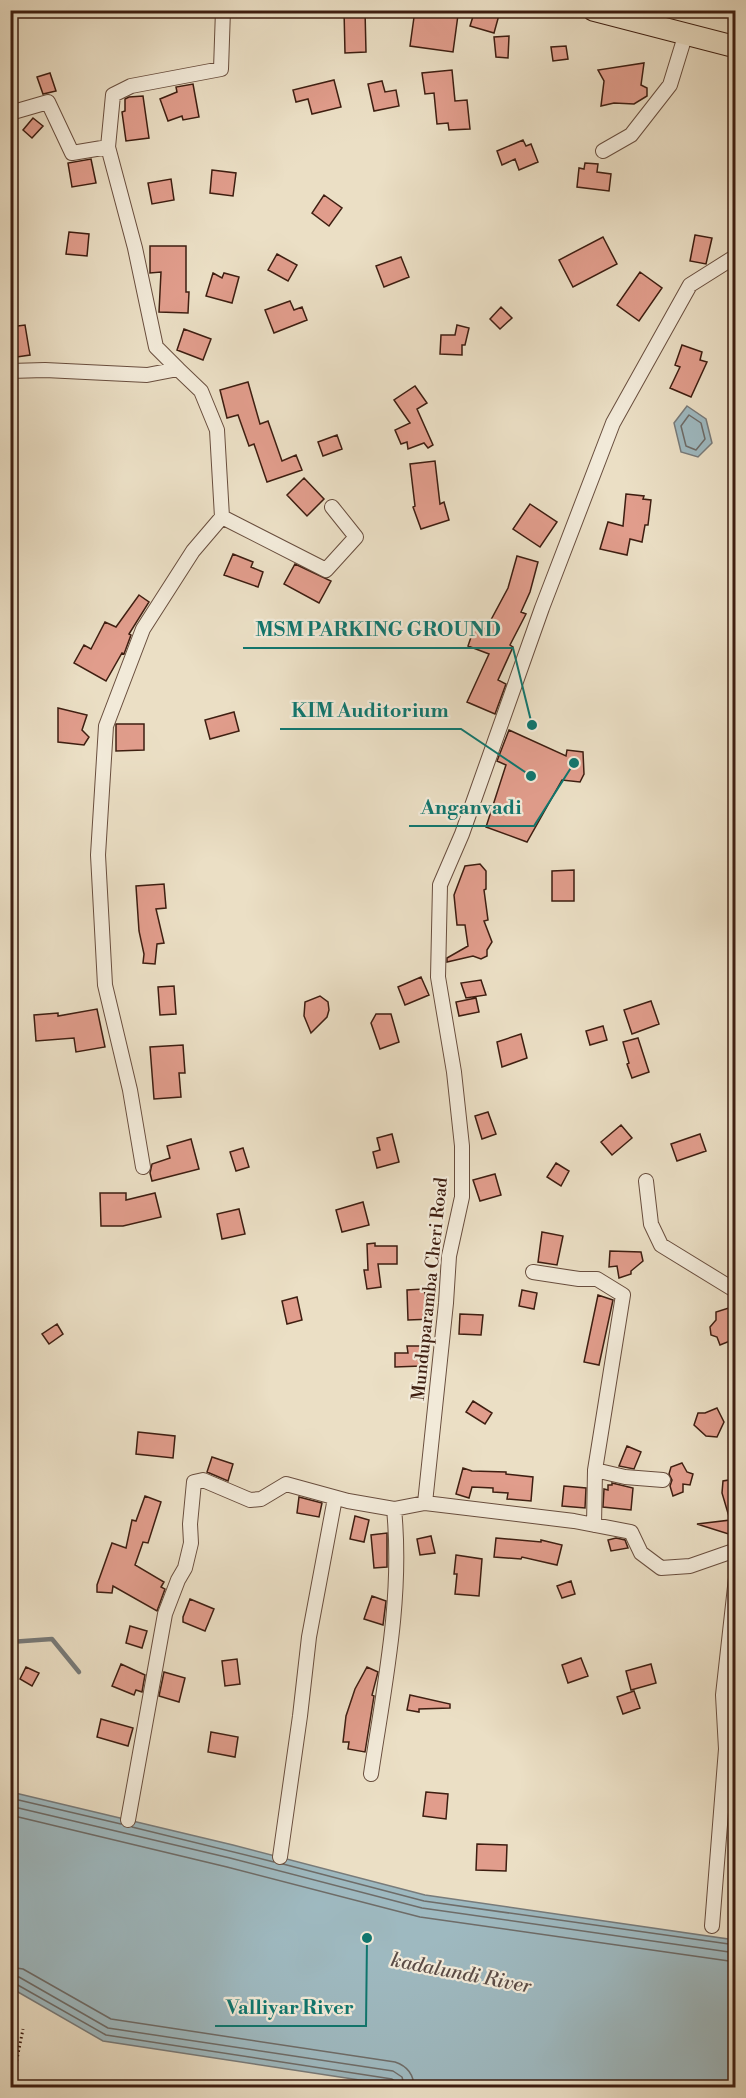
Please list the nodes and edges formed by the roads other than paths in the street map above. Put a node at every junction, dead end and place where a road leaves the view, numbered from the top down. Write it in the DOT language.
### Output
graph roads {
  1 [pos="223,10"];
  2 [pos="593,10"];
  3 [pos="686,33"];
  4 [pos="735,47"];
  5 [pos="10,113"];
  6 [pos="108,147"];
  7 [pos="603,152"];
  8 [pos="735,256"];
  9 [pos="178,369"];
  10 [pos="10,370"];
  11 [pos="332,507"];
  12 [pos="222,517"];
  13 [pos="143,1167"];
  14 [pos="646,1181"];
  15 [pos="533,1272"];
  16 [pos="735,1291"];
  17 [pos="595,1470"];
  18 [pos="663,1480"];
  19 [pos="335,1498"];
  20 [pos="425,1503"];
  21 [pos="394,1509"];
  22 [pos="594,1525"];
  23 [pos="735,1550"];
  24 [pos="735,1578"];
  25 [pos="371,1774"];
  26 [pos="128,1820"];
  27 [pos="280,1857"];
  28 [pos="712,1926"];
  1 -- 6 [label="street"];
  2 -- 3 [label="main road"];
  3 -- 4 [label="main road"];
  3 -- 7 [label="street"];
  5 -- 6 [label="street"];
  6 -- 9 [label="street"];
  8 -- 20 [label="street, Munduparamba Cheri Road"];
  9 -- 10 [label="street"];
  9 -- 12 [label="street"];
  11 -- 12 [label="street"];
  12 -- 13 [label="street"];
  14 -- 16 [label="street"];
  15 -- 17 [label="street"];
  17 -- 18 [label="street"];
  17 -- 22 [label="street"];
  19 -- 21 [label="street"];
  19 -- 26 [label="street"];
  19 -- 27 [label="street"];
  20 -- 21 [label="street"];
  20 -- 22 [label="street"];
  21 -- 25 [label="street"];
  22 -- 23 [label="street"];
  24 -- 28 [label="street"];
}
